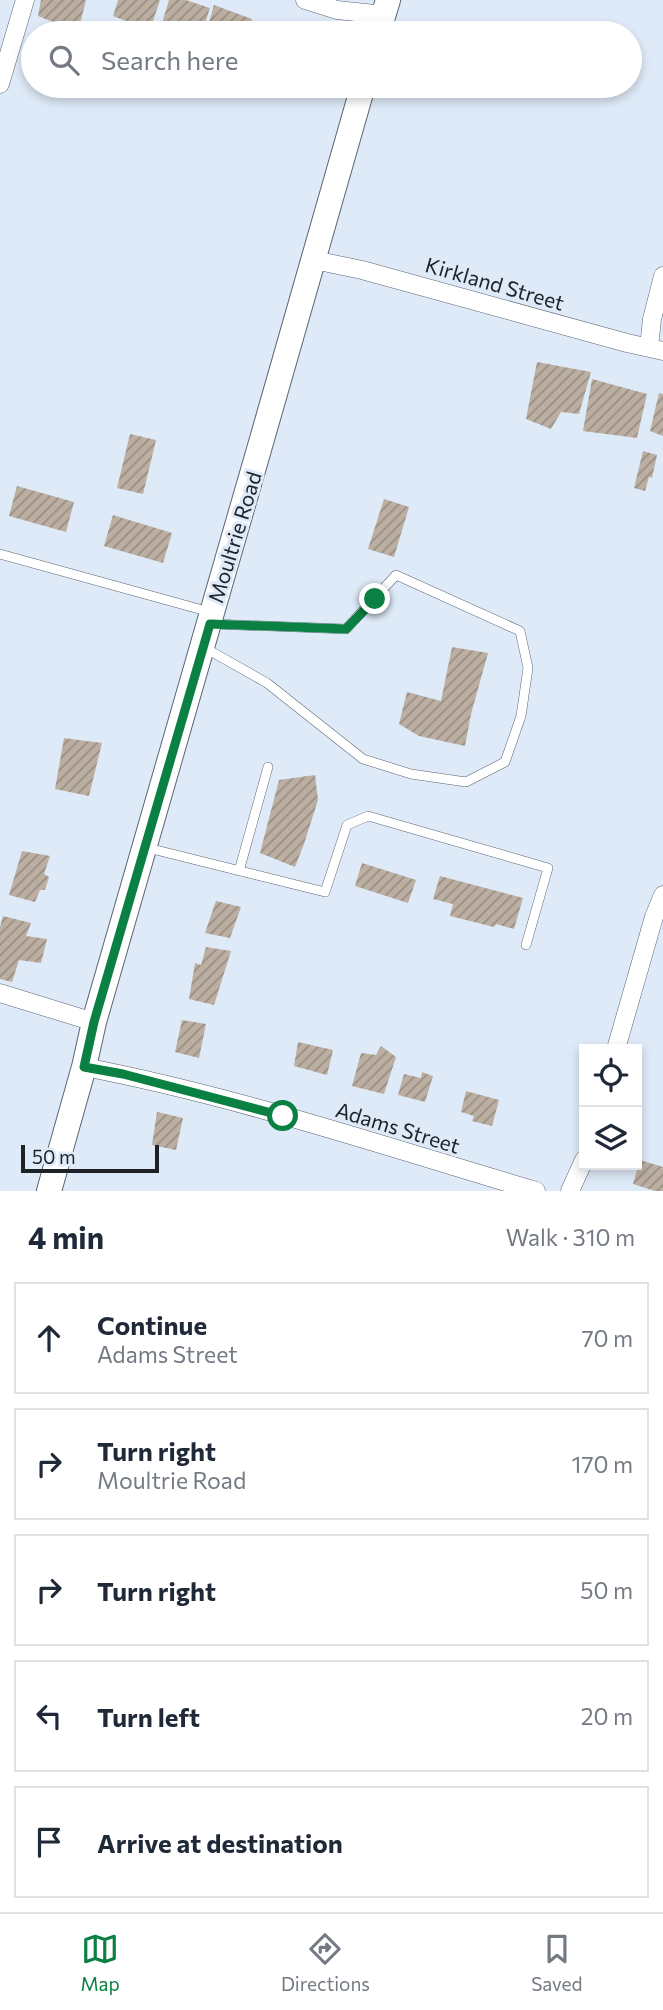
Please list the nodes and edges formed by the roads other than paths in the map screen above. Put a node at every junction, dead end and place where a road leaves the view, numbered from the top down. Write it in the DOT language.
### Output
graph roads {
  1 [pos="25,0"];
  2 [pos="305,0"];
  3 [pos="383,16"];
  4 [pos="0,84"];
  5 [pos="360,98"];
  6 [pos="314,260"];
  7 [pos="663,276"];
  8 [pos="656,349"];
  9 [pos="0,554"];
  10 [pos="208,628"];
  11 [pos="268,767"];
  12 [pos="145,847"];
  13 [pos="239,871"];
  14 [pos="663,895"];
  15 [pos="526,945"];
  16 [pos="0,993"];
  17 [pos="94,1022"];
  18 [pos="618,1044"];
  19 [pos="84,1067"];
  20 [pos="579,1170"];
  21 [pos="49,1191"];
  22 [pos="536,1191"];
  23 [pos="570,1191"];
  1 -- 4 [label="street"];
  2 -- 3 [label="street"];
  5 -- 6 [label="street, Moultrie Road"];
  6 -- 8 [label="street, Kirkland Street"];
  6 -- 10 [label="street, Moultrie Road"];
  7 -- 8 [label="street"];
  9 -- 10 [label="lane"];
  10 -- 10 [label="lane"];
  10 -- 12 [label="street, Moultrie Road"];
  11 -- 13 [label="lane"];
  12 -- 13 [label="lane"];
  12 -- 17 [label="street, Moultrie Road"];
  13 -- 15 [label="lane"];
  14 -- 18 [label="street"];
  16 -- 17 [label="street"];
  17 -- 19 [label="street, Moultrie Road"];
  19 -- 21 [label="street, Moultrie Road"];
  19 -- 22 [label="street, Adams Street"];
  20 -- 23 [label="street"];
}
